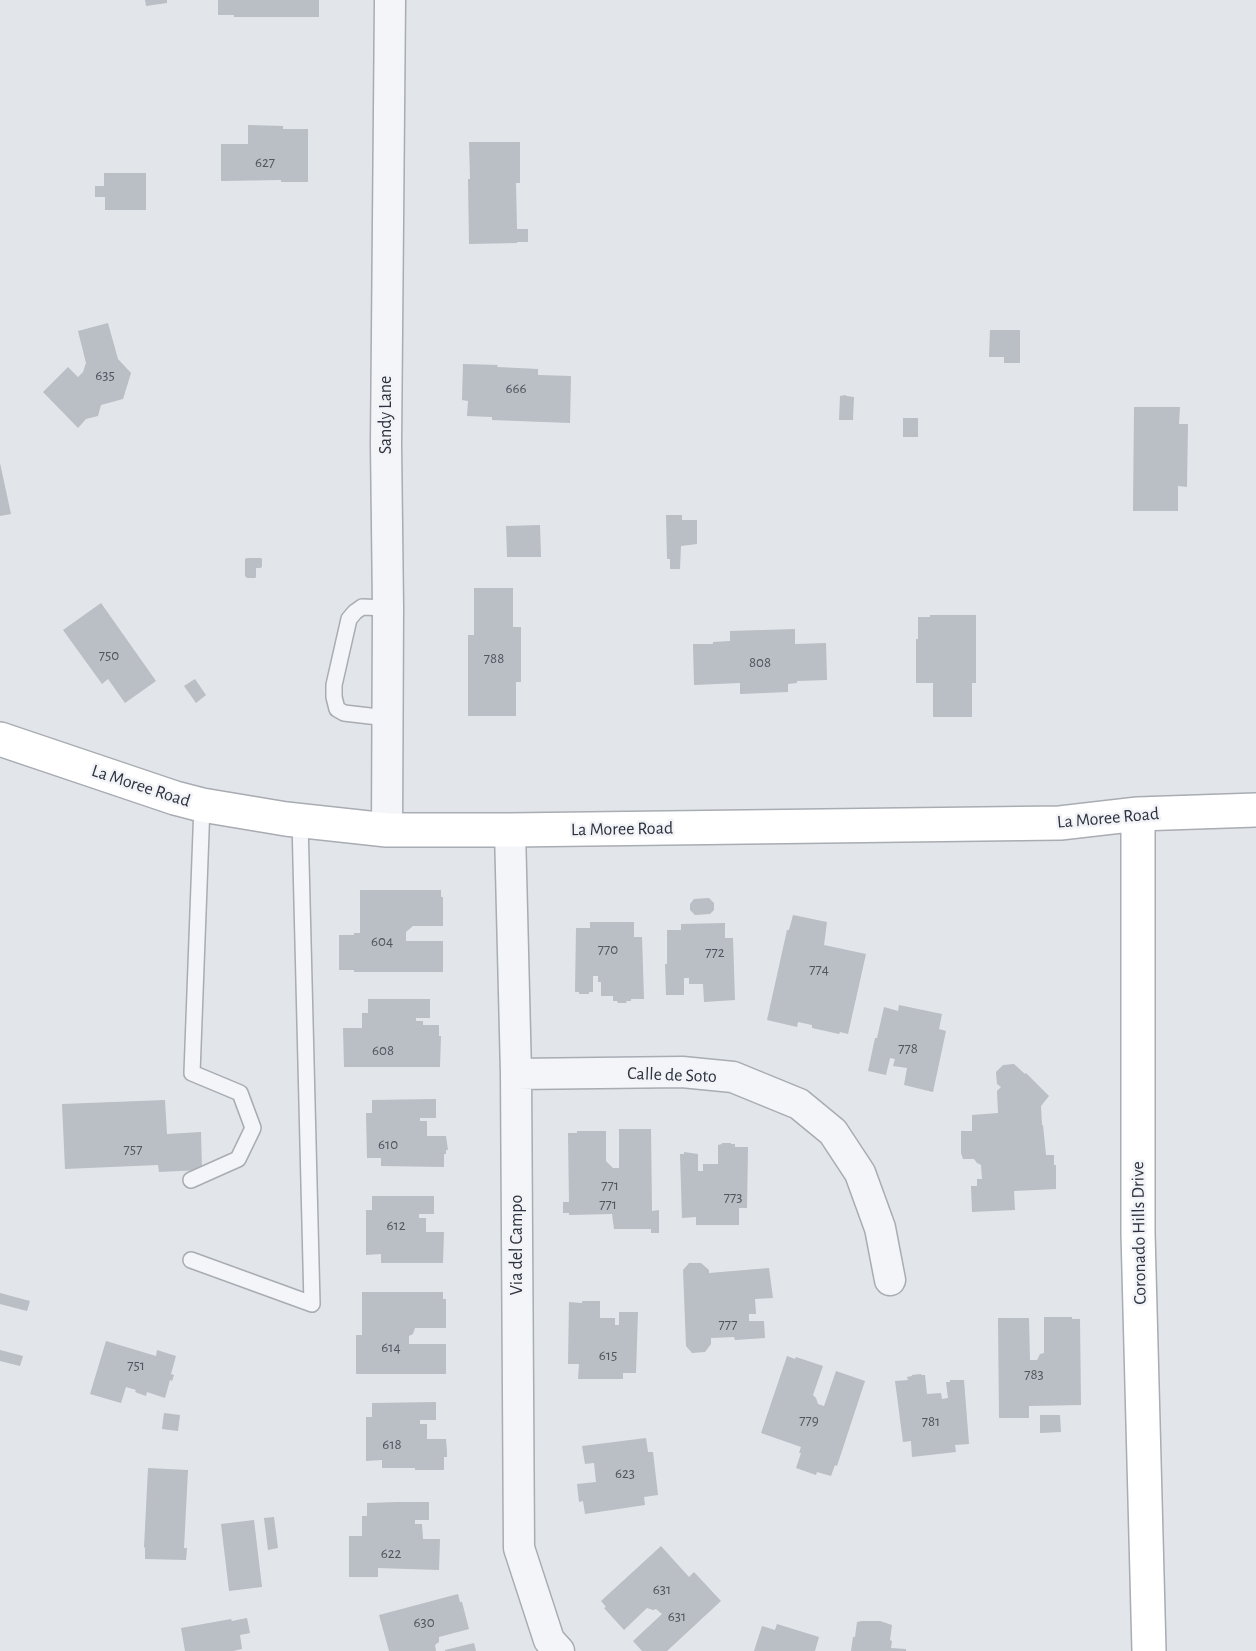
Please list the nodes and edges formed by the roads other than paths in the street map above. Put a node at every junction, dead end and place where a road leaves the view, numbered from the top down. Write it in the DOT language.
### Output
graph roads {
  1 [pos="390,0"];
  2 [pos="388,608"];
  3 [pos="387,718"];
  4 [pos="0,739"];
  5 [pos="202,805"];
  6 [pos="1256,810"];
  7 [pos="1138,814"];
  8 [pos="300,820"];
  9 [pos="387,830"];
  10 [pos="510,830"];
  11 [pos="516,1074"];
  12 [pos="191,1180"];
  13 [pos="191,1260"];
  14 [pos="890,1280"];
  15 [pos="559,1651"];
  16 [pos="1149,1651"];
  1 -- 2 [label="street, Sandy Lane"];
  2 -- 3 [label="street, Sandy Lane"];
  2 -- 3 [label="lane"];
  3 -- 9 [label="street, Sandy Lane"];
  4 -- 5 [label="street, La Moree Road"];
  5 -- 8 [label="street, La Moree Road"];
  5 -- 12 [label="lane"];
  6 -- 7 [label="street, La Moree Road"];
  7 -- 10 [label="street, La Moree Road"];
  7 -- 16 [label="street, Coronado Hills Drive"];
  8 -- 9 [label="street, La Moree Road"];
  8 -- 13 [label="lane"];
  9 -- 10 [label="street, La Moree Road"];
  10 -- 11 [label="street, Via del Campo"];
  11 -- 14 [label="street, Calle de Soto"];
  11 -- 15 [label="street, Via del Campo"];
}
